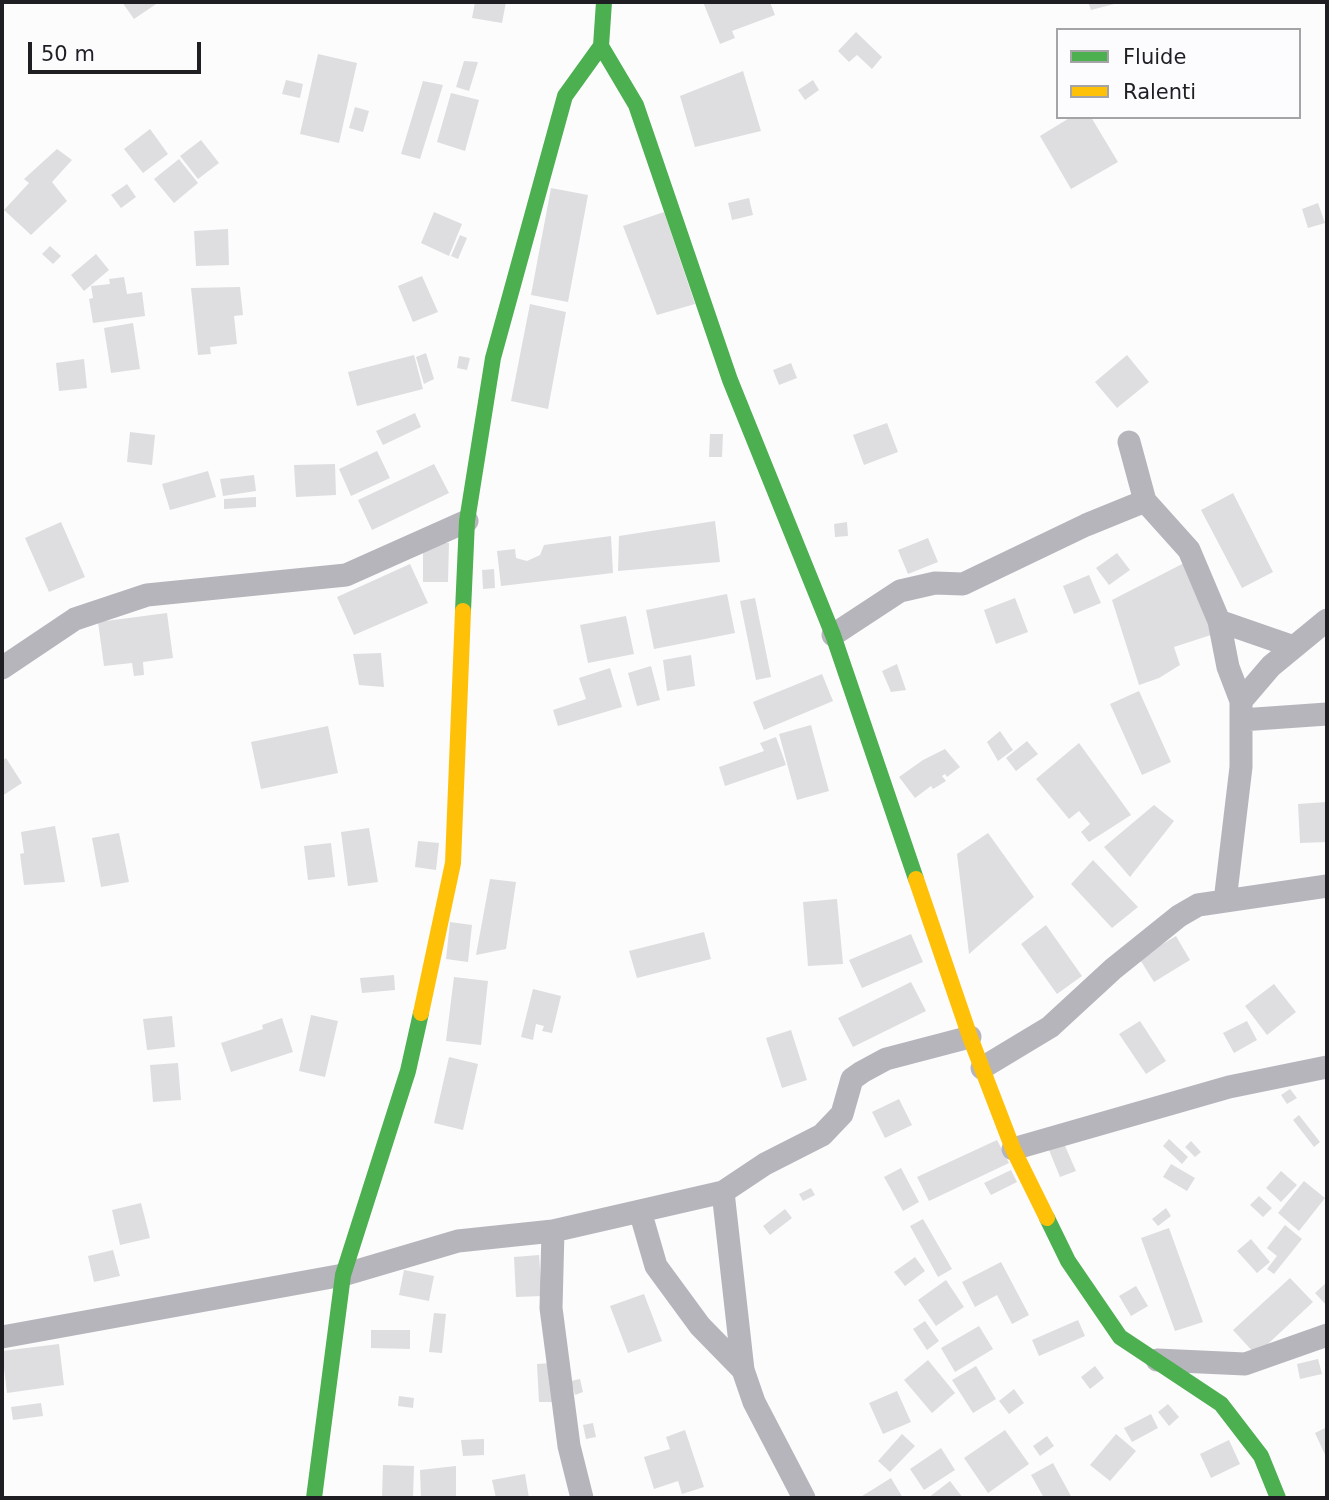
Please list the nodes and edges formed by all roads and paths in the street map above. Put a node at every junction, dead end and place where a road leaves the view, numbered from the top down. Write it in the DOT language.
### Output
graph roads {
  1 [pos="604,2"];
  2 [pos="601,46"];
  3 [pos="1129,442"];
  4 [pos="1145,501"];
  5 [pos="467,521"];
  6 [pos="1327,620"];
  7 [pos="1219,621"];
  8 [pos="833,635"];
  9 [pos="1294,647"];
  10 [pos="2,668"];
  11 [pos="1241,711"];
  12 [pos="1327,714"];
  13 [pos="1327,886"];
  14 [pos="1225,901"];
  15 [pos="970,1037"];
  16 [pos="1327,1067"];
  17 [pos="982,1068"];
  18 [pos="1013,1149"];
  19 [pos="723,1192"];
  20 [pos="640,1211"];
  21 [pos="553,1231"];
  22 [pos="343,1275"];
  23 [pos="1327,1335"];
  24 [pos="2,1337"];
  25 [pos="1154,1360"];
  26 [pos="743,1370"];
  27 [pos="314,1498"];
  28 [pos="583,1498"];
  29 [pos="804,1498"];
  30 [pos="1278,1498"];
  1 -- 2 [label="street"];
  2 -- 5 [label="street"];
  2 -- 8 [label="street"];
  3 -- 4 [label="street"];
  4 -- 7 [label="street"];
  4 -- 8 [label="street"];
  5 -- 10 [label="street"];
  5 -- 22 [label="street"];
  6 -- 9 [label="street"];
  7 -- 9 [label="street"];
  7 -- 11 [label="street"];
  8 -- 15 [label="street"];
  9 -- 11 [label="street"];
  11 -- 12 [label="street"];
  11 -- 14 [label="street"];
  13 -- 14 [label="street"];
  14 -- 17 [label="street"];
  15 -- 17 [label="street"];
  15 -- 19 [label="street"];
  16 -- 18 [label="street"];
  17 -- 18 [label="street"];
  18 -- 25 [label="street"];
  19 -- 20 [label="street"];
  19 -- 26 [label="street"];
  20 -- 21 [label="street"];
  20 -- 26 [label="street"];
  21 -- 22 [label="street"];
  21 -- 28 [label="street"];
  22 -- 24 [label="street"];
  22 -- 27 [label="street"];
  23 -- 25 [label="street"];
  25 -- 30 [label="street"];
  26 -- 29 [label="street"];
}
